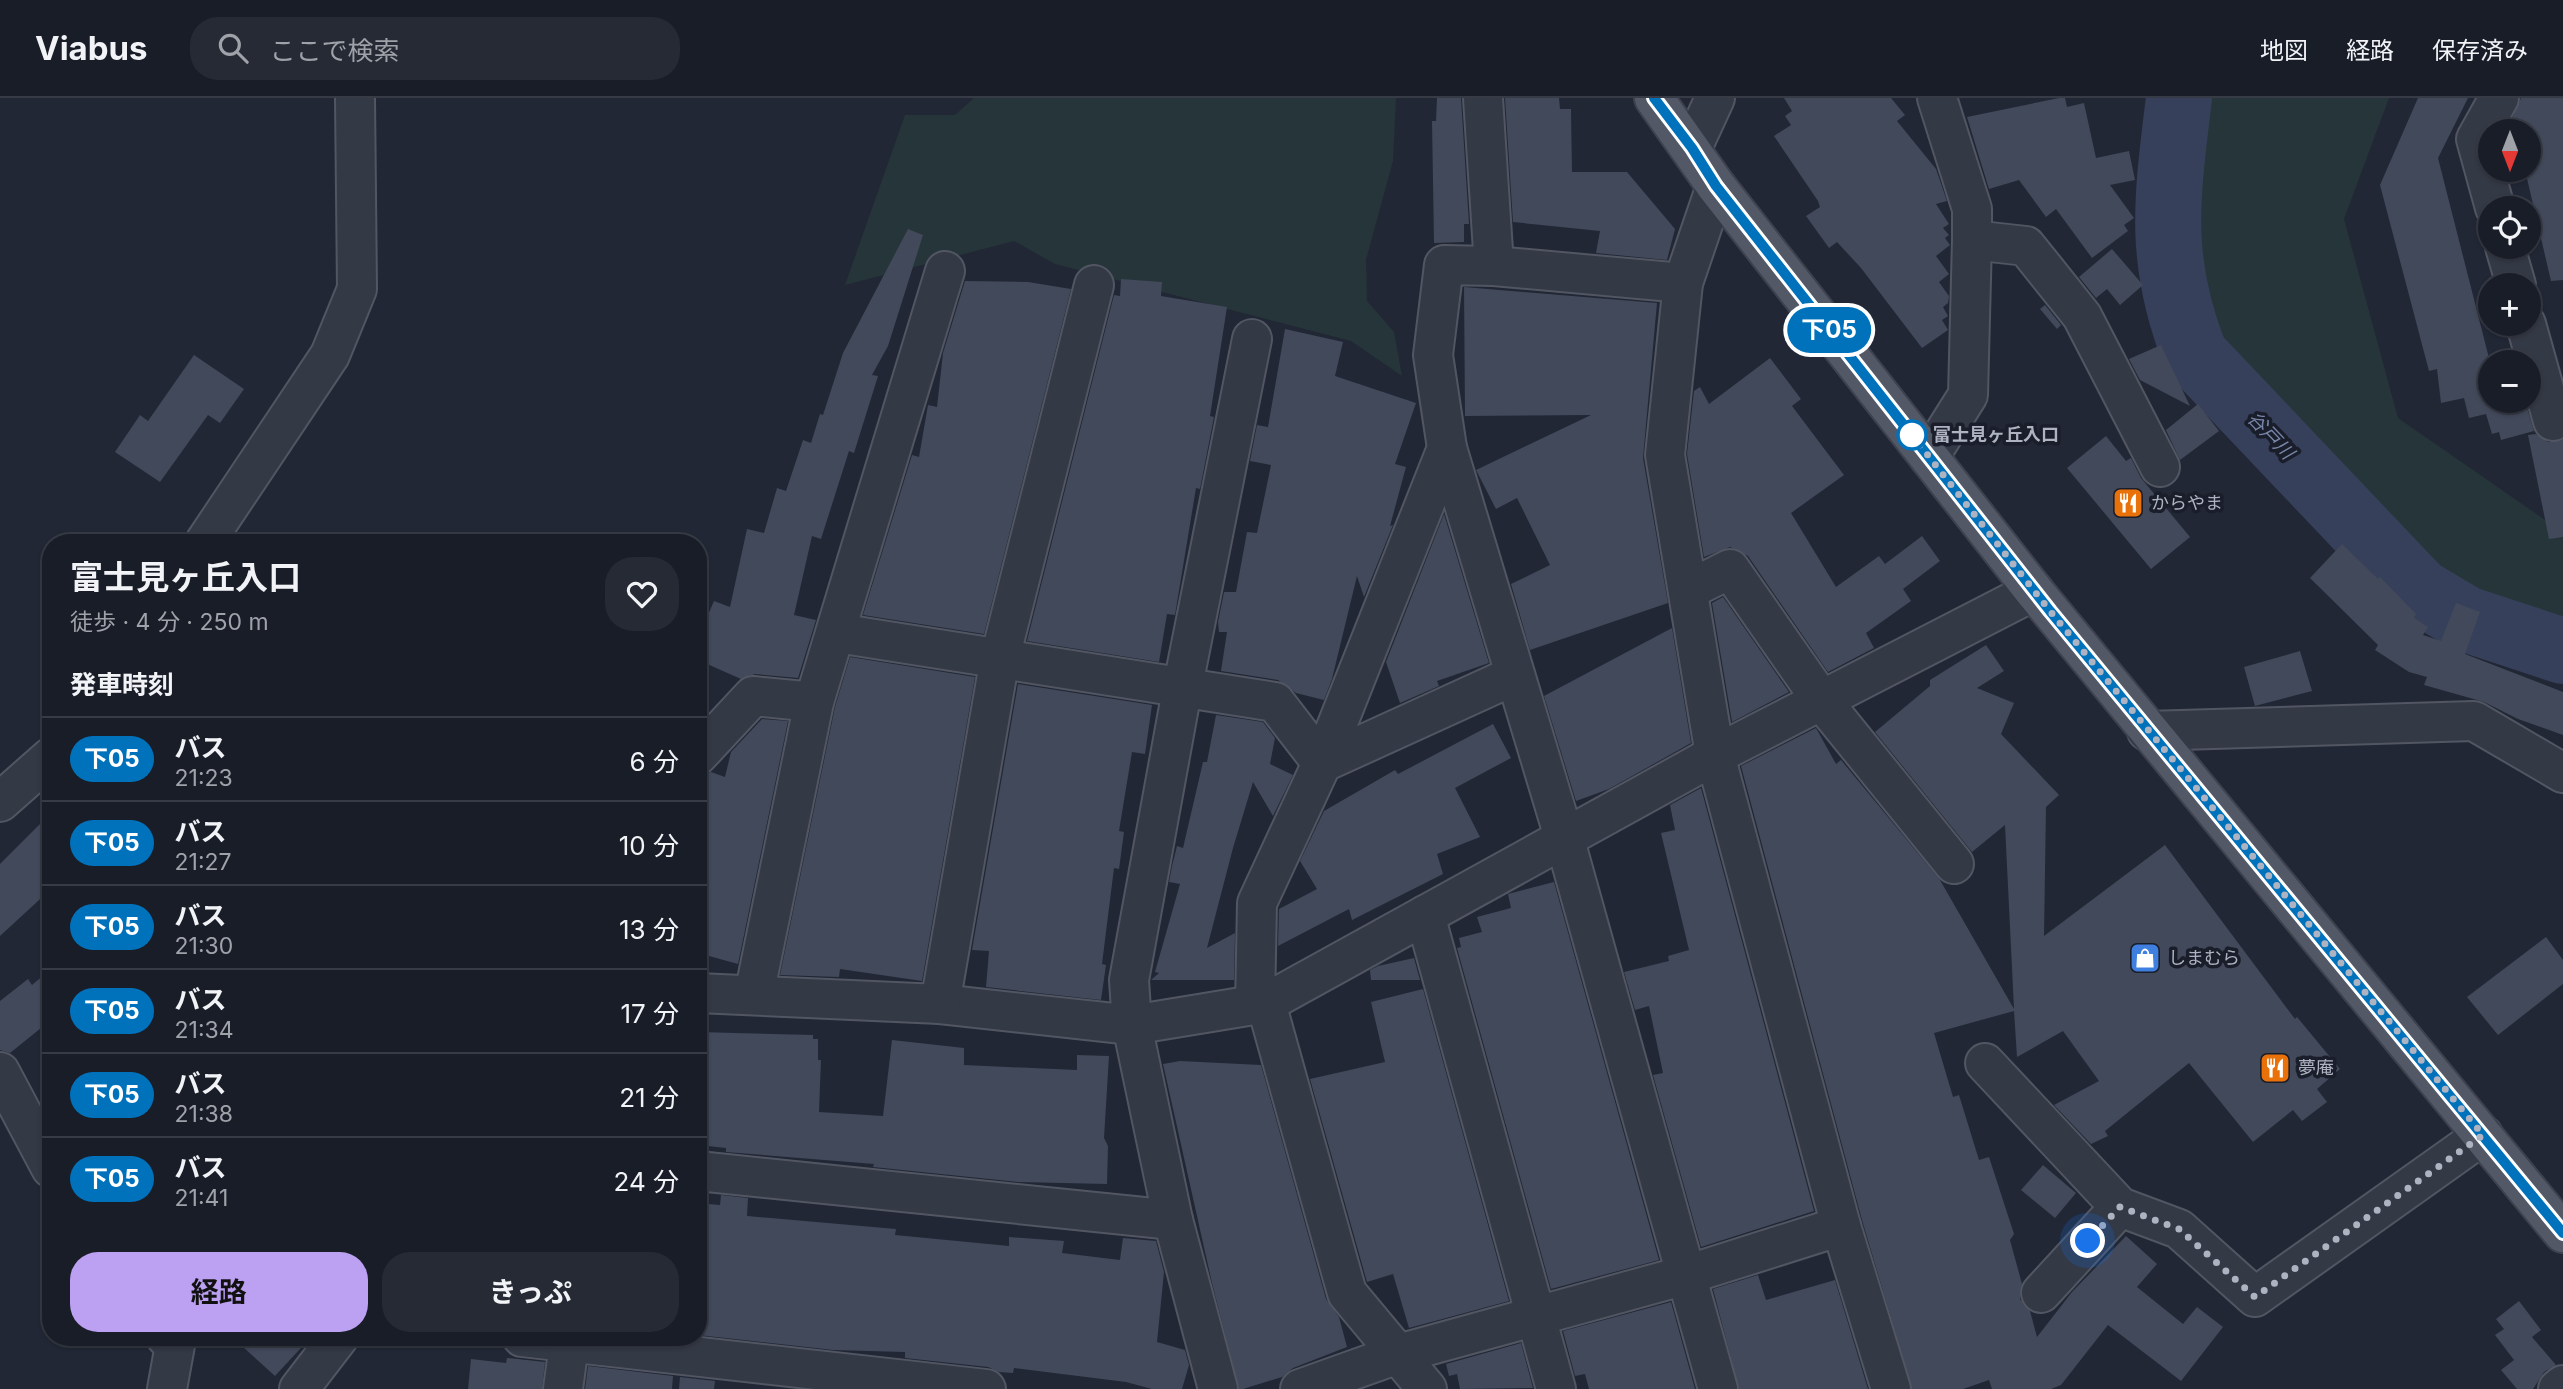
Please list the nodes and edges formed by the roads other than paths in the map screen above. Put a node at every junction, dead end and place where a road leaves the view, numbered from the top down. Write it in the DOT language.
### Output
graph roads {
  1 [pos="355,98"];
  2 [pos="1483,98"];
  3 [pos="1654,98"];
  4 [pos="1715,98"];
  5 [pos="1937,98"];
  6 [pos="2499,98"];
  7 [pos="1692,148"];
  8 [pos="1716,186"];
  9 [pos="2492,196"];
  10 [pos="1972,240"];
  11 [pos="1494,266"];
  12 [pos="945,271"];
  13 [pos="1683,283"];
  14 [pos="1094,285"];
  15 [pos="2529,336"];
  16 [pos="1252,339"];
  17 [pos="2553,421"];
  18 [pos="1447,448"];
  19 [pos="1929,457"];
  20 [pos="2160,467"];
  21 [pos="210,534"];
  22 [pos="1688,590"];
  23 [pos="2034,592"];
  24 [pos="837,633"];
  25 [pos="1000,658"];
  26 [pos="1513,676"];
  27 [pos="1183,685"];
  28 [pos="1822,701"];
  29 [pos="814,702"];
  30 [pos="2147,731"];
  31 [pos="707,745"];
  32 [pos="1715,755"];
  33 [pos="1322,763"];
  34 [pos="42,765"];
  35 [pos="2563,773"];
  36 [pos="0,802"];
  37 [pos="1564,837"];
  38 [pos="1955,864"];
  39 [pos="1425,915"];
  40 [pos="707,993"];
  41 [pos="754,995"];
  42 [pos="940,1004"];
  43 [pos="1260,1004"];
  44 [pos="1132,1025"];
  45 [pos="1985,1063"];
  46 [pos="0,1072"];
  47 [pos="2483,1135"];
  48 [pos="42,1151"];
  49 [pos="707,1172"];
  50 [pos="2120,1207"];
  51 [pos="1173,1220"];
  52 [pos="1841,1226"];
  53 [pos="2563,1233"];
  54 [pos="1686,1275"];
  55 [pos="2040,1293"];
  56 [pos="1537,1314"];
  57 [pos="175,1346"];
  58 [pos="332,1346"];
  59 [pos="568,1346"];
  60 [pos="620,1346"];
  61 [pos="1398,1354"];
  62 [pos="2563,1385"];
  63 [pos="167,1389"];
  64 [pos="299,1389"];
  65 [pos="563,1389"];
  66 [pos="986,1389"];
  67 [pos="1218,1389"];
  68 [pos="1300,1389"];
  69 [pos="1427,1389"];
  70 [pos="1556,1389"];
  71 [pos="1718,1389"];
  72 [pos="1891,1389"];
  73 [pos="2558,1389"];
  1 -- 21 [label="street"];
  2 -- 11 [label="street"];
  3 -- 7 [label="main road"];
  4 -- 7 [label="street"];
  5 -- 10 [label="street"];
  6 -- 9 [label="street"];
  7 -- 8 [label="main road"];
  8 -- 13 [label="street"];
  8 -- 19 [label="main road"];
  10 -- 19 [label="street"];
  10 -- 20 [label="street"];
  11 -- 13 [label="street"];
  11 -- 18 [label="street"];
  12 -- 24 [label="street"];
  13 -- 22 [label="street"];
  14 -- 25 [label="street"];
  15 -- 17 [label="street"];
  16 -- 27 [label="street"];
  18 -- 26 [label="street"];
  18 -- 33 [label="street"];
  19 -- 23 [label="main road"];
  22 -- 28 [label="street"];
  22 -- 32 [label="street"];
  23 -- 28 [label="street"];
  23 -- 30 [label="main road"];
  24 -- 25 [label="street"];
  24 -- 29 [label="street"];
  25 -- 27 [label="street"];
  25 -- 42 [label="street"];
  26 -- 33 [label="street"];
  26 -- 37 [label="street"];
  27 -- 33 [label="street"];
  27 -- 44 [label="street"];
  28 -- 32 [label="street"];
  28 -- 38 [label="street"];
  29 -- 31 [label="street"];
  29 -- 41 [label="street"];
  30 -- 35 [label="street"];
  30 -- 47 [label="main road"];
  32 -- 37 [label="street"];
  32 -- 52 [label="street"];
  33 -- 43 [label="street"];
  34 -- 36 [label="street"];
  37 -- 39 [label="street"];
  37 -- 54 [label="street"];
  39 -- 43 [label="street"];
  39 -- 56 [label="street"];
  40 -- 41 [label="street"];
  41 -- 42 [label="street"];
  42 -- 44 [label="street"];
  43 -- 44 [label="street"];
  43 -- 61 [label="street"];
  44 -- 51 [label="street"];
  45 -- 50 [label="street"];
  46 -- 48 [label="street"];
  47 -- 50 [label="street"];
  47 -- 53 [label="main road"];
  49 -- 51 [label="street"];
  50 -- 55 [label="street"];
  51 -- 67 [label="street"];
  52 -- 54 [label="street"];
  52 -- 72 [label="street"];
  54 -- 56 [label="street"];
  54 -- 71 [label="street"];
  56 -- 61 [label="street"];
  56 -- 70 [label="street"];
  57 -- 63 [label="street"];
  58 -- 64 [label="street"];
  59 -- 65 [label="street"];
  60 -- 66 [label="street"];
  61 -- 68 [label="street"];
  61 -- 69 [label="street"];
  62 -- 73 [label="street"];
}
